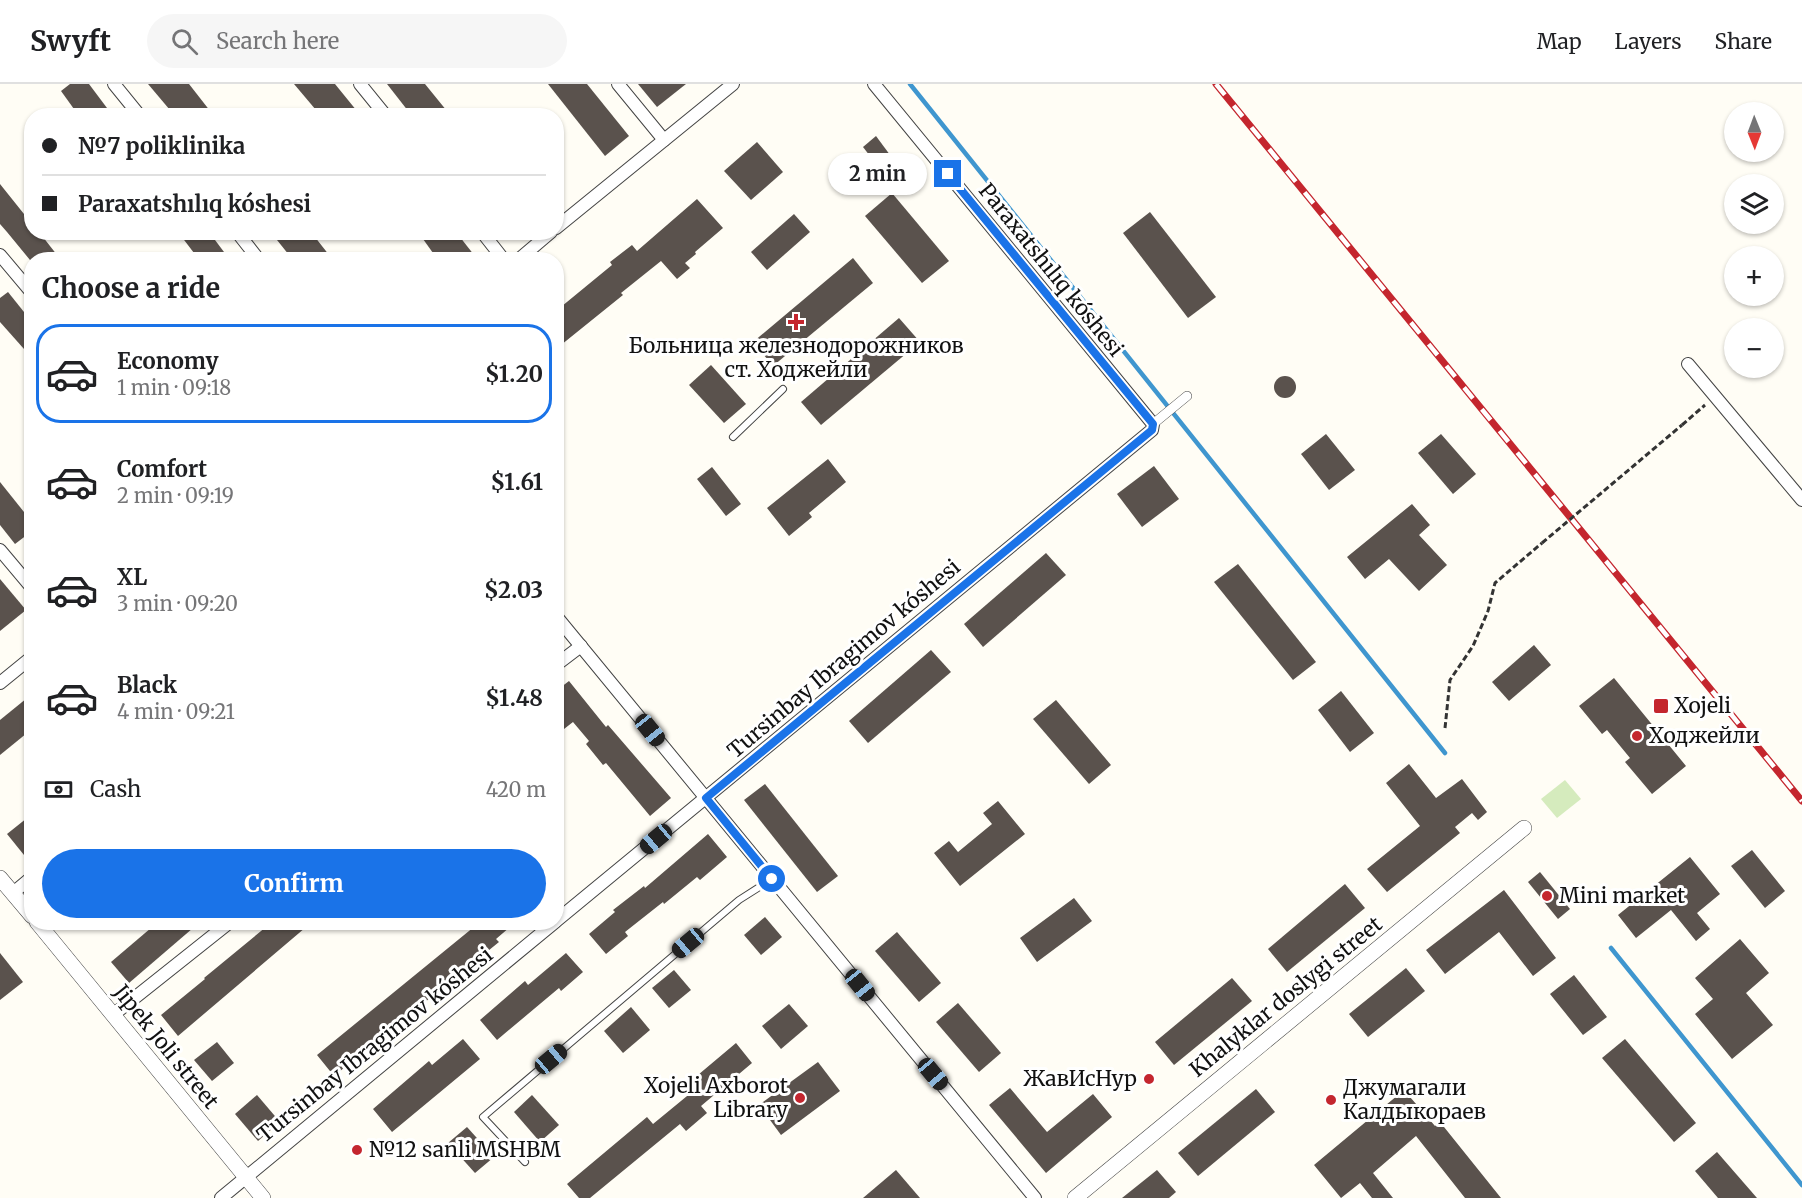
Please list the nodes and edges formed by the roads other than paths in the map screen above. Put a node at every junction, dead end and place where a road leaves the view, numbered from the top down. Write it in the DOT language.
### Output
graph roads {
  1 [pos="114,84"];
  2 [pos="360,84"];
  3 [pos="618,84"];
  4 [pos="733,84"];
  5 [pos="874,84"];
  6 [pos="134,108"];
  7 [pos="380,108"];
  8 [pos="664,140"];
  9 [pos="564,221"];
  10 [pos="243,240"];
  11 [pos="488,240"];
  12 [pos="542,240"];
  13 [pos="253,252"];
  14 [pos="498,252"];
  15 [pos="527,252"];
  16 [pos="0,255"];
  17 [pos="24,284"];
  18 [pos="1688,364"];
  19 [pos="783,389"];
  20 [pos="1187,396"];
  21 [pos="1153,424"];
  22 [pos="733,437"];
  23 [pos="1802,500"];
  24 [pos="0,550"];
  25 [pos="24,578"];
  26 [pos="564,626"];
  27 [pos="581,646"];
  28 [pos="564,659"];
  29 [pos="24,664"];
  30 [pos="0,683"];
  31 [pos="706,798"];
  32 [pos="1524,828"];
  33 [pos="0,878"];
  34 [pos="772,879"];
  35 [pos="24,884"];
  36 [pos="13,893"];
  37 [pos="24,906"];
  38 [pos="564,915"];
  39 [pos="44,930"];
  40 [pos="220,930"];
  41 [pos="546,930"];
  42 [pos="113,1015"];
  43 [pos="525,1162"];
  44 [pos="246,1177"];
  45 [pos="221,1198"];
  46 [pos="263,1198"];
  47 [pos="1035,1198"];
  48 [pos="1075,1198"];
  1 -- 6 [label="street"];
  2 -- 7 [label="street"];
  3 -- 8 [label="street"];
  4 -- 8 [label="street"];
  5 -- 21 [label="street, Paraxatshılıq kóshesi"];
  8 -- 9 [label="street"];
  10 -- 13 [label="street"];
  11 -- 14 [label="street"];
  12 -- 15 [label="street"];
  16 -- 17 [label="street"];
  18 -- 23 [label="street"];
  19 -- 22 [label="lane"];
  20 -- 21 [label="street"];
  21 -- 31 [label="street, Tursinbay Ibragimov kóshesi"];
  24 -- 25 [label="street"];
  26 -- 27 [label="street"];
  27 -- 28 [label="street"];
  27 -- 31 [label="street"];
  29 -- 30 [label="street"];
  31 -- 34 [label="street"];
  31 -- 38 [label="street, Tursinbay Ibragimov kóshesi"];
  32 -- 48 [label="street, Khalyklar doslygi street"];
  33 -- 36 [label="street"];
  34 -- 43 [label="lane"];
  34 -- 47 [label="street"];
  35 -- 36 [label="street"];
  36 -- 37 [label="street"];
  39 -- 42 [label="street, Jipek Joli street"];
  40 -- 42 [label="street"];
  41 -- 44 [label="street, Tursinbay Ibragimov kóshesi"];
  42 -- 44 [label="street, Jipek Joli street"];
  44 -- 45 [label="street, Tursinbay Ibragimov kóshesi"];
  44 -- 46 [label="street, Jipek Joli street"];
}
